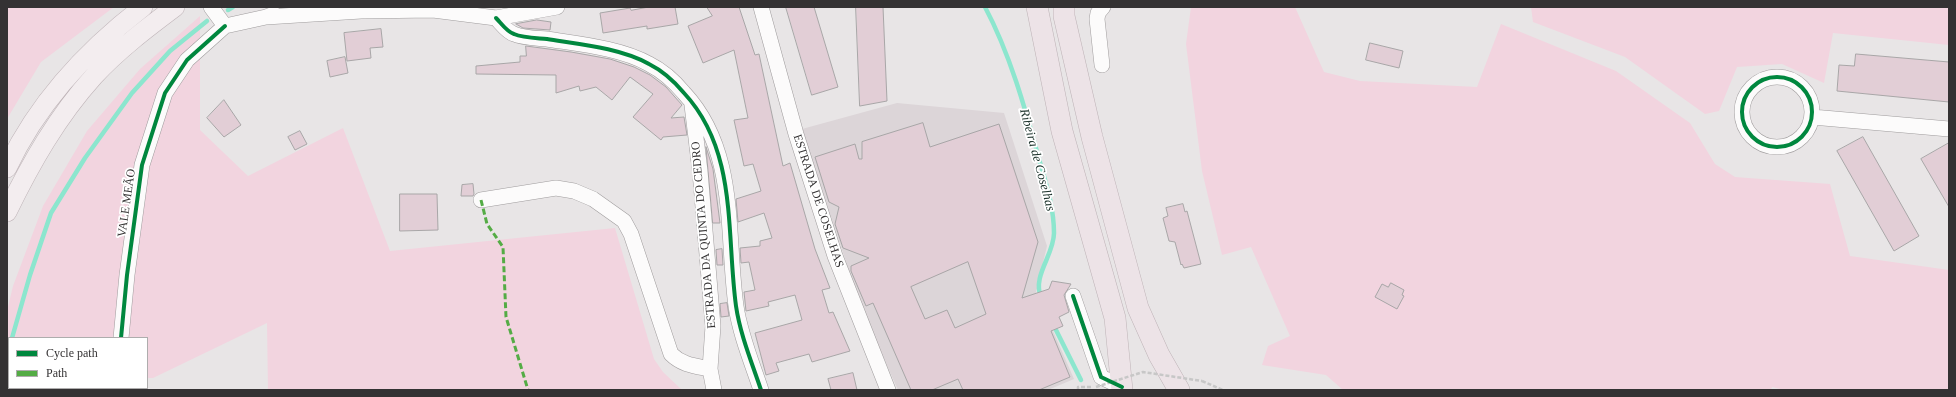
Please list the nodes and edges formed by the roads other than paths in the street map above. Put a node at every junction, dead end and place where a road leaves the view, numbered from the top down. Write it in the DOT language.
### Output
graph roads {
  1 [pos="143,7"];
  2 [pos="175,7"];
  3 [pos="211,7"];
  4 [pos="289,7"];
  5 [pos="557,7"];
  6 [pos="761,7"];
  7 [pos="1064,7"];
  8 [pos="1103,7"];
  9 [pos="431,9"];
  10 [pos="1036,10"];
  11 [pos="266,17"];
  12 [pos="496,18"];
  13 [pos="225,26"];
  14 [pos="1102,66"];
  15 [pos="692,101"];
  16 [pos="1812,116"];
  17 [pos="1949,129"];
  18 [pos="7,168"];
  19 [pos="481,200"];
  20 [pos="7,212"];
  21 [pos="1073,296"];
  22 [pos="121,337"];
  23 [pos="710,369"];
  24 [pos="1122,388"];
  25 [pos="714,390"];
  26 [pos="761,390"];
  27 [pos="888,390"];
  28 [pos="1179,390"];
  1 -- 18 [label="main road"];
  2 -- 20 [label="main road"];
  3 -- 13 [label="street"];
  4 -- 11 [label="street"];
  5 -- 12 [label="street"];
  6 -- 27 [label="street, ESTRADA DE COSELHAS"];
  7 -- 28 [label="highway"];
  8 -- 14 [label="street"];
  9 -- 11 [label="street"];
  9 -- 12 [label="street"];
  10 -- 24 [label="highway"];
  11 -- 13 [label="street"];
  12 -- 15 [label="street"];
  13 -- 22 [label="street, VALE MEÃO"];
  15 -- 23 [label="street, ESTRADA DA QUINTA DO CEDRO"];
  15 -- 26 [label="street"];
  16 -- 16 [label="street"];
  16 -- 17 [label="street"];
  19 -- 23 [label="street"];
  21 -- 24 [label="street"];
  23 -- 25 [label="street, ESTRADA DA QUINTA DO CEDRO"];
}
